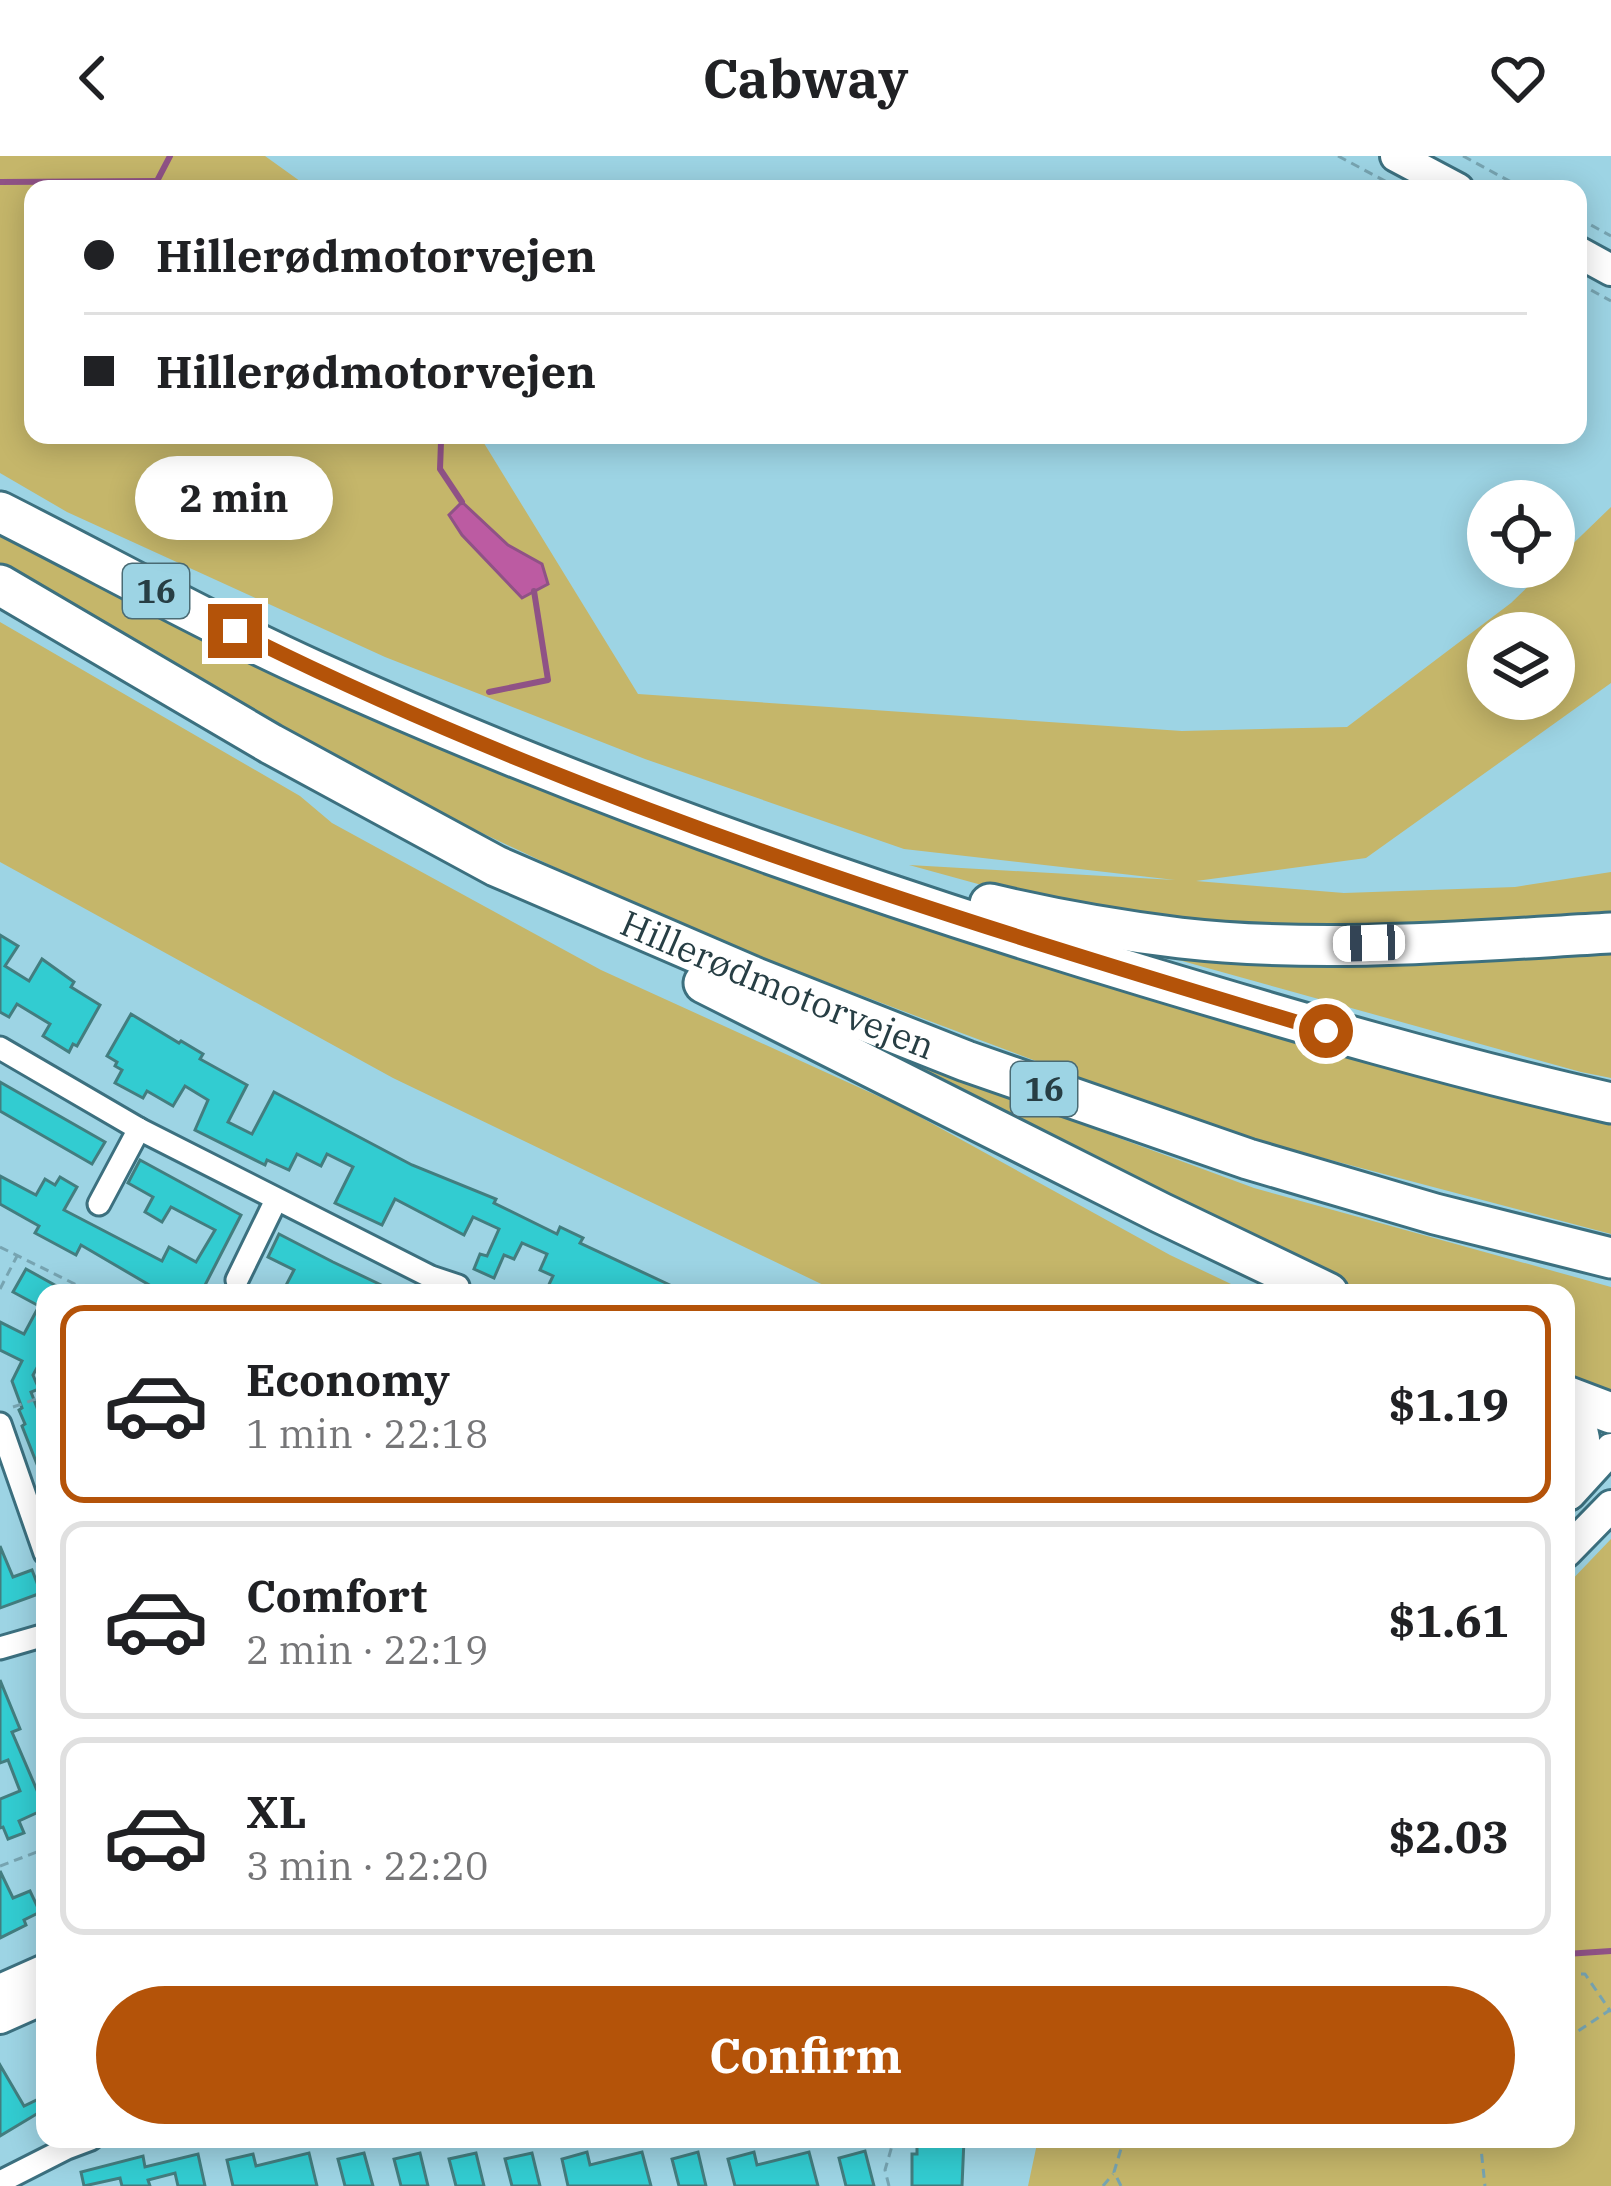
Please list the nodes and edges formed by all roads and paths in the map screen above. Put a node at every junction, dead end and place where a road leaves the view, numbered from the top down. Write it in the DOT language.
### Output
graph roads {
  1 [pos="1338,156"];
  2 [pos="1396,156"];
  3 [pos="1462,156"];
  4 [pos="1383,180"];
  5 [pos="1441,180"];
  6 [pos="1507,180"];
  7 [pos="0,512"];
  8 [pos="0,585"];
  9 [pos="766,854"];
  10 [pos="496,866"];
  11 [pos="1611,933"];
  12 [pos="0,1048"];
  13 [pos="1611,1103"];
  14 [pos="139,1129"];
  15 [pos="276,1200"];
  16 [pos="99,1204"];
  17 [pos="0,1247"];
  18 [pos="18,1254"];
  19 [pos="1611,1258"];
  20 [pos="237,1280"];
  21 [pos="76,1284"];
  22 [pos="423,1284"];
  23 [pos="1309,1284"];
  24 [pos="0,1289"];
  25 [pos="36,1399"];
  26 [pos="1575,1399"];
  27 [pos="0,1412"];
  28 [pos="1611,1413"];
  29 [pos="0,1424"];
  30 [pos="1575,1426"];
  31 [pos="1611,1449"];
  32 [pos="1575,1469"];
  33 [pos="1575,1485"];
  34 [pos="1611,1506"];
  35 [pos="36,1527"];
  36 [pos="1575,1543"];
  37 [pos="36,1638"];
  38 [pos="0,1648"];
  39 [pos="36,1852"];
  40 [pos="0,1866"];
  41 [pos="36,1974"];
  42 [pos="1575,1974"];
  43 [pos="0,1990"];
  44 [pos="36,2002"];
  45 [pos="1611,2010"];
  46 [pos="0,2018"];
  47 [pos="1575,2032"];
  48 [pos="67,2148"];
  49 [pos="891,2148"];
  50 [pos="1121,2148"];
  51 [pos="1481,2148"];
  52 [pos="1114,2172"];
  53 [pos="0,2182"];
  54 [pos="890,2186"];
  55 [pos="1103,2186"];
  56 [pos="1121,2186"];
  57 [pos="1485,2186"];
  1 -- 4 [label="path"];
  2 -- 5 [label="street"];
  3 -- 6 [label="path"];
  7 -- 9 [label="highway, 16"];
  8 -- 10 [label="highway, Hillerødmotorvejen / 16"];
  9 -- 11 [label="highway"];
  9 -- 13 [label="highway, 16"];
  10 -- 19 [label="highway, Hillerødmotorvejen / 16"];
  10 -- 23 [label="highway"];
  12 -- 14 [label="street"];
  14 -- 15 [label="street"];
  14 -- 16 [label="street"];
  15 -- 20 [label="street"];
  15 -- 22 [label="street"];
  17 -- 18 [label="path"];
  18 -- 21 [label="path"];
  18 -- 24 [label="path"];
  25 -- 27 [label="path"];
  26 -- 28 [label="highway"];
  29 -- 35 [label="street"];
  30 -- 32 [label="highway"];
  31 -- 33 [label="street"];
  34 -- 36 [label="street"];
  37 -- 38 [label="street"];
  39 -- 40 [label="path"];
  41 -- 43 [label="street"];
  42 -- 45 [label="path"];
  44 -- 46 [label="street"];
  45 -- 47 [label="path"];
  48 -- 53 [label="street"];
  49 -- 54 [label="path"];
  50 -- 52 [label="path"];
  51 -- 57 [label="path"];
  52 -- 55 [label="path"];
  52 -- 56 [label="path"];
}
